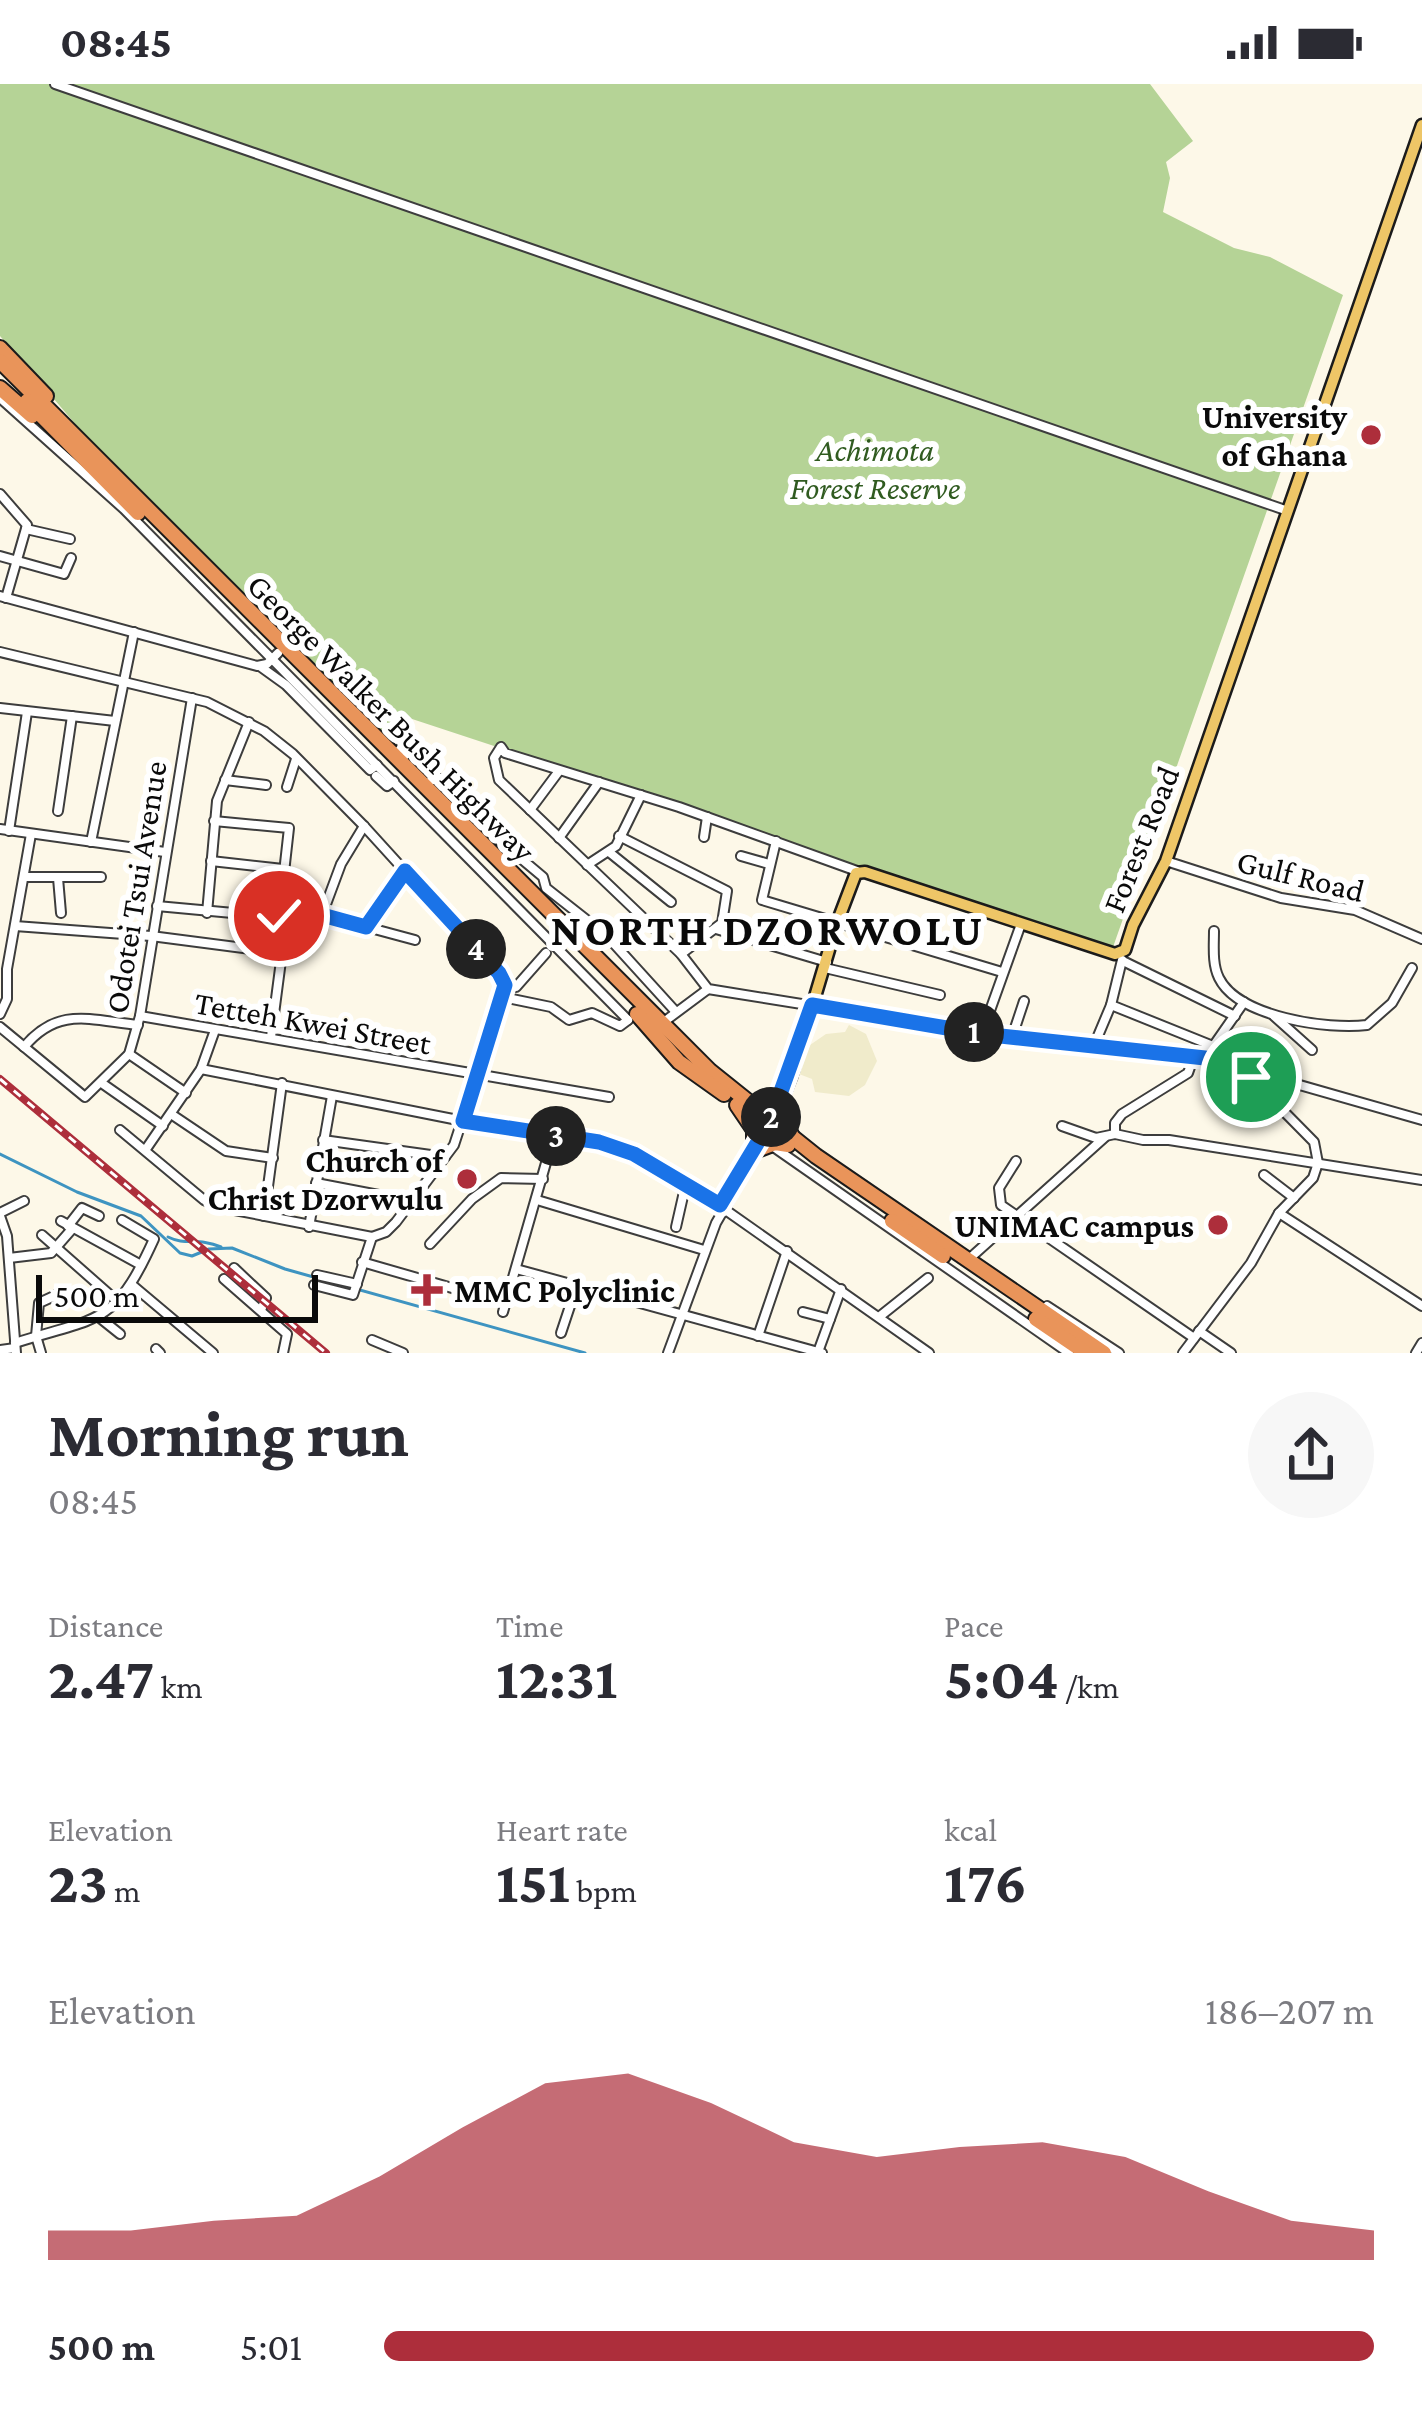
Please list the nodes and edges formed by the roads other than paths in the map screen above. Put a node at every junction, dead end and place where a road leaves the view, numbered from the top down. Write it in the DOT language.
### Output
graph roads {
  1 [pos="55,84"];
  2 [pos="1422,125"];
  3 [pos="0,348"];
  4 [pos="0,361"];
  5 [pos="0,374"];
  6 [pos="0,388"];
  7 [pos="0,398"];
  8 [pos="65,440"];
  9 [pos="82,443"];
  10 [pos="0,494"];
  11 [pos="1288,511"];
  12 [pos="26,529"];
  13 [pos="70,539"];
  14 [pos="0,556"];
  15 [pos="71,558"];
  16 [pos="17,560"];
  17 [pos="3,597"];
  18 [pos="134,632"];
  19 [pos="0,652"];
  20 [pos="275,656"];
  21 [pos="261,667"];
  22 [pos="124,680"];
  23 [pos="192,698"];
  24 [pos="0,708"];
  25 [pos="27,712"];
  26 [pos="71,716"];
  27 [pos="115,721"];
  28 [pos="249,722"];
  29 [pos="348,742"];
  30 [pos="296,758"];
  31 [pos="422,759"];
  32 [pos="559,771"];
  33 [pos="225,780"];
  34 [pos="429,782"];
  35 [pos="599,782"];
  36 [pos="266,785"];
  37 [pos="287,787"];
  38 [pos="641,795"];
  39 [pos="530,810"];
  40 [pos="58,811"];
  41 [pos="707,817"];
  42 [pos="214,820"];
  43 [pos="364,826"];
  44 [pos="4,830"];
  45 [pos="31,834"];
  46 [pos="619,836"];
  47 [pos="704,837"];
  48 [pos="559,838"];
  49 [pos="776,841"];
  50 [pos="91,842"];
  51 [pos="493,845"];
  52 [pos="166,852"];
  53 [pos="609,852"];
  54 [pos="741,856"];
  55 [pos="212,861"];
  56 [pos="1166,861"];
  57 [pos="769,864"];
  58 [pos="587,865"];
  59 [pos="283,869"];
  60 [pos="405,871"];
  61 [pos="859,872"];
  62 [pos="25,877"];
  63 [pos="101,877"];
  64 [pos="58,878"];
  65 [pos="671,902"];
  66 [pos="157,906"];
  67 [pos="61,913"];
  68 [pos="206,914"];
  69 [pos="322,915"];
  70 [pos="279,916"];
  71 [pos="837,923"];
  72 [pos="1021,924"];
  73 [pos="15,926"];
  74 [pos="366,927"];
  75 [pos="716,929"];
  76 [pos="1214,931"];
  77 [pos="151,936"];
  78 [pos="1422,939"];
  79 [pos="416,940"];
  80 [pos="546,953"];
  81 [pos="681,954"];
  82 [pos="1122,958"];
  83 [pos="455,961"];
  84 [pos="826,965"];
  85 [pos="1412,968"];
  86 [pos="1002,972"];
  87 [pos="499,973"];
  88 [pos="708,989"];
  89 [pos="504,992"];
  90 [pos="940,995"];
  91 [pos="1024,1001"];
  92 [pos="1244,1002"];
  93 [pos="812,1005"];
  94 [pos="1111,1005"];
  95 [pos="676,1012"];
  96 [pos="0,1014"];
  97 [pos="1273,1015"];
  98 [pos="1235,1016"];
  99 [pos="139,1021"];
  100 [pos="660,1025"];
  101 [pos="0,1027"];
  102 [pos="215,1030"];
  103 [pos="982,1034"];
  104 [pos="271,1037"];
  105 [pos="1012,1037"];
  106 [pos="1095,1043"];
  107 [pos="1213,1046"];
  108 [pos="24,1047"];
  109 [pos="1312,1050"];
  110 [pos="129,1054"];
  111 [pos="1194,1056"];
  112 [pos="1205,1058"];
  113 [pos="1239,1068"];
  114 [pos="201,1069"];
  115 [pos="479,1075"];
  116 [pos="282,1083"];
  117 [pos="103,1084"];
  118 [pos="187,1093"];
  119 [pos="332,1096"];
  120 [pos="610,1097"];
  121 [pos="779,1104"];
  122 [pos="754,1108"];
  123 [pos="171,1114"];
  124 [pos="1422,1120"];
  125 [pos="463,1121"];
  126 [pos="163,1126"];
  127 [pos="1062,1126"];
  128 [pos="121,1130"];
  129 [pos="765,1135"];
  130 [pos="1111,1135"];
  131 [pos="554,1136"];
  132 [pos="323,1140"];
  133 [pos="793,1144"];
  134 [pos="146,1149"];
  135 [pos="445,1157"];
  136 [pos="273,1158"];
  137 [pos="1016,1161"];
  138 [pos="1318,1163"];
  139 [pos="1264,1175"];
  140 [pos="543,1179"];
  141 [pos="1422,1180"];
  142 [pos="316,1183"];
  143 [pos="686,1183"];
  144 [pos="1294,1198"];
  145 [pos="537,1200"];
  146 [pos="24,1201"];
  147 [pos="410,1201"];
  148 [pos="721,1210"];
  149 [pos="0,1214"];
  150 [pos="1018,1214"];
  151 [pos="1279,1214"];
  152 [pos="99,1216"];
  153 [pos="264,1216"];
  154 [pos="122,1220"];
  155 [pos="67,1226"];
  156 [pos="309,1227"];
  157 [pos="676,1228"];
  158 [pos="42,1234"];
  159 [pos="372,1237"];
  160 [pos="430,1244"];
  161 [pos="56,1248"];
  162 [pos="704,1250"];
  163 [pos="787,1251"];
  164 [pos="9,1258"];
  165 [pos="969,1258"];
  166 [pos="362,1262"];
  167 [pos="141,1265"];
  168 [pos="234,1268"];
  169 [pos="516,1269"];
  170 [pos="928,1278"];
  171 [pos="224,1280"];
  172 [pos="316,1280"];
  173 [pos="131,1284"];
  174 [pos="576,1288"];
  175 [pos="841,1289"];
  176 [pos="65,1291"];
  177 [pos="118,1302"];
  178 [pos="1422,1306"];
  179 [pos="261,1310"];
  180 [pos="803,1312"];
  181 [pos="680,1316"];
  182 [pos="879,1317"];
  183 [pos="100,1318"];
  184 [pos="830,1319"];
  185 [pos="561,1333"];
  186 [pos="120,1334"];
  187 [pos="1197,1335"];
  188 [pos="36,1336"];
  189 [pos="758,1336"];
  190 [pos="372,1340"];
  191 [pos="911,1340"];
  192 [pos="203,1342"];
  193 [pos="1422,1343"];
  194 [pos="16,1348"];
  195 [pos="0,1350"];
  196 [pos="820,1352"];
  197 [pos="40,1353"];
  198 [pos="196,1353"];
  199 [pos="213,1353"];
  200 [pos="283,1353"];
  201 [pos="403,1353"];
  202 [pos="668,1353"];
  203 [pos="902,1353"];
  204 [pos="929,1353"];
  205 [pos="1069,1353"];
  206 [pos="1086,1353"];
  207 [pos="1104,1353"];
  208 [pos="1119,1353"];
  209 [pos="1183,1353"];
  210 [pos="1231,1353"];
  211 [pos="1416,1353"];
  1 -- 11 [label="street"];
  2 -- 11 [label="main road, Forest Road"];
  3 -- 9 [label="highway"];
  4 -- 9 [label="highway, George Walker Bush Highway"];
  5 -- 8 [label="highway, George Walker Bush Highway"];
  6 -- 8 [label="highway"];
  7 -- 20 [label="street"];
  8 -- 20 [label="highway, George Walker Bush Highway"];
  9 -- 51 [label="highway, George Walker Bush Highway"];
  10 -- 12 [label="street"];
  11 -- 56 [label="main road, Forest Road"];
  12 -- 13 [label="street"];
  12 -- 16 [label="street"];
  14 -- 16 [label="street"];
  15 -- 16 [label="street"];
  16 -- 17 [label="street"];
  17 -- 18 [label="street"];
  18 -- 21 [label="street"];
  18 -- 22 [label="street"];
  19 -- 22 [label="street"];
  20 -- 21 [label="street"];
  20 -- 29 [label="street"];
  20 -- 129 [label="highway, George Walker Bush Highway"];
  21 -- 29 [label="street"];
  22 -- 23 [label="street"];
  22 -- 27 [label="street"];
  23 -- 28 [label="street"];
  23 -- 52 [label="street, Odotei Tsui Avenue"];
  24 -- 25 [label="street"];
  25 -- 26 [label="street"];
  25 -- 44 [label="street"];
  26 -- 27 [label="street"];
  26 -- 40 [label="street"];
  27 -- 50 [label="street"];
  28 -- 30 [label="street"];
  28 -- 33 [label="street"];
  29 -- 89 [label="street"];
  30 -- 37 [label="street"];
  30 -- 43 [label="street"];
  31 -- 34 [label="street"];
  32 -- 35 [label="street, Forest Road"];
  32 -- 39 [label="street"];
  32 -- 39 [label="street, Forest Road"];
  33 -- 36 [label="street"];
  33 -- 42 [label="street"];
  34 -- 51 [label="street"];
  34 -- 51 [label="street"];
  35 -- 38 [label="street, Forest Road"];
  35 -- 48 [label="street"];
  38 -- 41 [label="street, Forest Road"];
  38 -- 46 [label="street"];
  39 -- 48 [label="street"];
  41 -- 47 [label="street"];
  41 -- 49 [label="street, Forest Road"];
  42 -- 55 [label="street"];
  42 -- 59 [label="street"];
  43 -- 60 [label="street"];
  43 -- 69 [label="street"];
  44 -- 45 [label="street"];
  45 -- 50 [label="street"];
  45 -- 62 [label="street"];
  46 -- 53 [label="street"];
  46 -- 75 [label="street"];
  48 -- 58 [label="street"];
  49 -- 57 [label="street"];
  49 -- 61 [label="street, Forest Road"];
  50 -- 52 [label="street"];
  51 -- 95 [label="street"];
  51 -- 100 [label="highway, George Walker Bush Highway"];
  52 -- 66 [label="street, Odotei Tsui Avenue"];
  53 -- 58 [label="street"];
  53 -- 65 [label="street"];
  54 -- 57 [label="street"];
  55 -- 59 [label="street"];
  55 -- 68 [label="street"];
  56 -- 78 [label="street, Gulf Road"];
  56 -- 82 [label="main road, Forest Road"];
  57 -- 71 [label="street"];
  58 -- 81 [label="street"];
  59 -- 70 [label="street"];
  60 -- 74 [label="street"];
  60 -- 87 [label="street"];
  61 -- 71 [label="main road"];
  61 -- 72 [label="main road, Forest Road"];
  62 -- 64 [label="street"];
  62 -- 73 [label="street"];
  63 -- 64 [label="street"];
  64 -- 67 [label="street"];
  66 -- 68 [label="street"];
  66 -- 77 [label="street, Odotei Tsui Avenue"];
  68 -- 70 [label="street"];
  69 -- 70 [label="street"];
  69 -- 74 [label="street"];
  71 -- 84 [label="main road"];
  71 -- 86 [label="street"];
  72 -- 82 [label="main road, Forest Road"];
  72 -- 86 [label="street"];
  73 -- 77 [label="street"];
  73 -- 96 [label="street"];
  74 -- 79 [label="street"];
  75 -- 81 [label="street"];
  75 -- 84 [label="street"];
  76 -- 92 [label="street"];
  77 -- 99 [label="street, Odotei Tsui Avenue"];
  77 -- 104 [label="street"];
  80 -- 89 [label="street"];
  81 -- 88 [label="street"];
  82 -- 94 [label="street"];
  82 -- 98 [label="street"];
  83 -- 87 [label="street"];
  84 -- 90 [label="street"];
  84 -- 93 [label="main road"];
  85 -- 97 [label="street"];
  86 -- 103 [label="street"];
  87 -- 89 [label="street"];
  88 -- 93 [label="street"];
  88 -- 95 [label="street"];
  89 -- 115 [label="street"];
  91 -- 105 [label="street"];
  92 -- 97 [label="street"];
  92 -- 98 [label="street"];
  93 -- 103 [label="street"];
  93 -- 121 [label="main road"];
  94 -- 106 [label="street"];
  94 -- 107 [label="street"];
  95 -- 100 [label="street"];
  97 -- 109 [label="street"];
  98 -- 107 [label="street"];
  99 -- 102 [label="street, Tetteh Kwei Street"];
  99 -- 108 [label="street, Tetteh Kwei Street"];
  99 -- 110 [label="street, Odotei Tsui Avenue"];
  100 -- 122 [label="highway, George Walker Bush Highway"];
  101 -- 108 [label="street"];
  102 -- 104 [label="street, Tetteh Kwei Street"];
  102 -- 114 [label="street"];
  103 -- 105 [label="street"];
  104 -- 115 [label="street, Tetteh Kwei Street"];
  105 -- 106 [label="street"];
  106 -- 111 [label="street"];
  107 -- 112 [label="street"];
  108 -- 117 [label="street"];
  110 -- 117 [label="street, Odotei Tsui Avenue"];
  110 -- 118 [label="street"];
  111 -- 112 [label="street"];
  111 -- 130 [label="street"];
  112 -- 113 [label="street"];
  113 -- 124 [label="street"];
  113 -- 138 [label="street"];
  114 -- 116 [label="street"];
  114 -- 118 [label="street"];
  115 -- 120 [label="street, Tetteh Kwei Street"];
  115 -- 125 [label="street"];
  116 -- 119 [label="street"];
  116 -- 136 [label="street"];
  117 -- 126 [label="street"];
  118 -- 123 [label="street"];
  119 -- 125 [label="street"];
  119 -- 132 [label="street"];
  121 -- 122 [label="highway"];
  121 -- 129 [label="main road"];
  121 -- 133 [label="highway"];
  122 -- 129 [label="highway, George Walker Bush Highway"];
  123 -- 126 [label="street"];
  123 -- 136 [label="street"];
  125 -- 131 [label="street"];
  125 -- 135 [label="street"];
  126 -- 134 [label="street"];
  127 -- 130 [label="street"];
  128 -- 134 [label="street"];
  129 -- 133 [label="highway"];
  129 -- 148 [label="street"];
  129 -- 205 [label="street"];
  130 -- 138 [label="street"];
  130 -- 150 [label="street"];
  131 -- 140 [label="street"];
  131 -- 143 [label="street"];
  132 -- 135 [label="street"];
  132 -- 142 [label="street"];
  133 -- 165 [label="highway"];
  133 -- 206 [label="highway"];
  134 -- 153 [label="street"];
  135 -- 147 [label="street"];
  136 -- 153 [label="street"];
  137 -- 150 [label="street"];
  138 -- 141 [label="street"];
  138 -- 144 [label="street"];
  139 -- 144 [label="street"];
  140 -- 145 [label="street"];
  140 -- 160 [label="street"];
  142 -- 147 [label="street"];
  142 -- 156 [label="street"];
  143 -- 148 [label="street"];
  143 -- 157 [label="street"];
  144 -- 151 [label="street"];
  145 -- 162 [label="street"];
  145 -- 169 [label="street"];
  146 -- 149 [label="street"];
  147 -- 159 [label="street"];
  148 -- 162 [label="street"];
  148 -- 163 [label="street"];
  149 -- 164 [label="street"];
  150 -- 165 [label="street"];
  150 -- 187 [label="street"];
  151 -- 178 [label="street"];
  151 -- 187 [label="street"];
  152 -- 155 [label="street"];
  153 -- 156 [label="street"];
  154 -- 167 [label="street"];
  155 -- 161 [label="street"];
  155 -- 167 [label="street"];
  156 -- 159 [label="street"];
  158 -- 161 [label="street"];
  159 -- 166 [label="street"];
  161 -- 164 [label="street"];
  161 -- 177 [label="street"];
  162 -- 181 [label="street"];
  163 -- 175 [label="street"];
  163 -- 189 [label="street"];
  164 -- 194 [label="street"];
  165 -- 207 [label="highway"];
  165 -- 208 [label="street"];
  166 -- 169 [label="street"];
  166 -- 172 [label="street"];
  167 -- 173 [label="street"];
  168 -- 179 [label="street"];
  169 -- 174 [label="street"];
  170 -- 182 [label="street"];
  171 -- 179 [label="street"];
  173 -- 177 [label="street"];
  173 -- 192 [label="street"];
  174 -- 181 [label="street"];
  174 -- 185 [label="street"];
  175 -- 182 [label="street"];
  175 -- 184 [label="street"];
  176 -- 188 [label="street"];
  177 -- 183 [label="street"];
  179 -- 200 [label="street"];
  180 -- 184 [label="street"];
  181 -- 189 [label="street"];
  181 -- 202 [label="street"];
  182 -- 191 [label="street"];
  183 -- 186 [label="street"];
  183 -- 188 [label="street"];
  184 -- 196 [label="street"];
  187 -- 209 [label="street"];
  187 -- 210 [label="street"];
  188 -- 194 [label="street"];
  188 -- 197 [label="street"];
  189 -- 196 [label="street"];
  190 -- 201 [label="street"];
  191 -- 203 [label="street"];
  191 -- 204 [label="street"];
  192 -- 198 [label="street"];
  192 -- 199 [label="street"];
  193 -- 211 [label="street"];
  194 -- 195 [label="street"];
}
